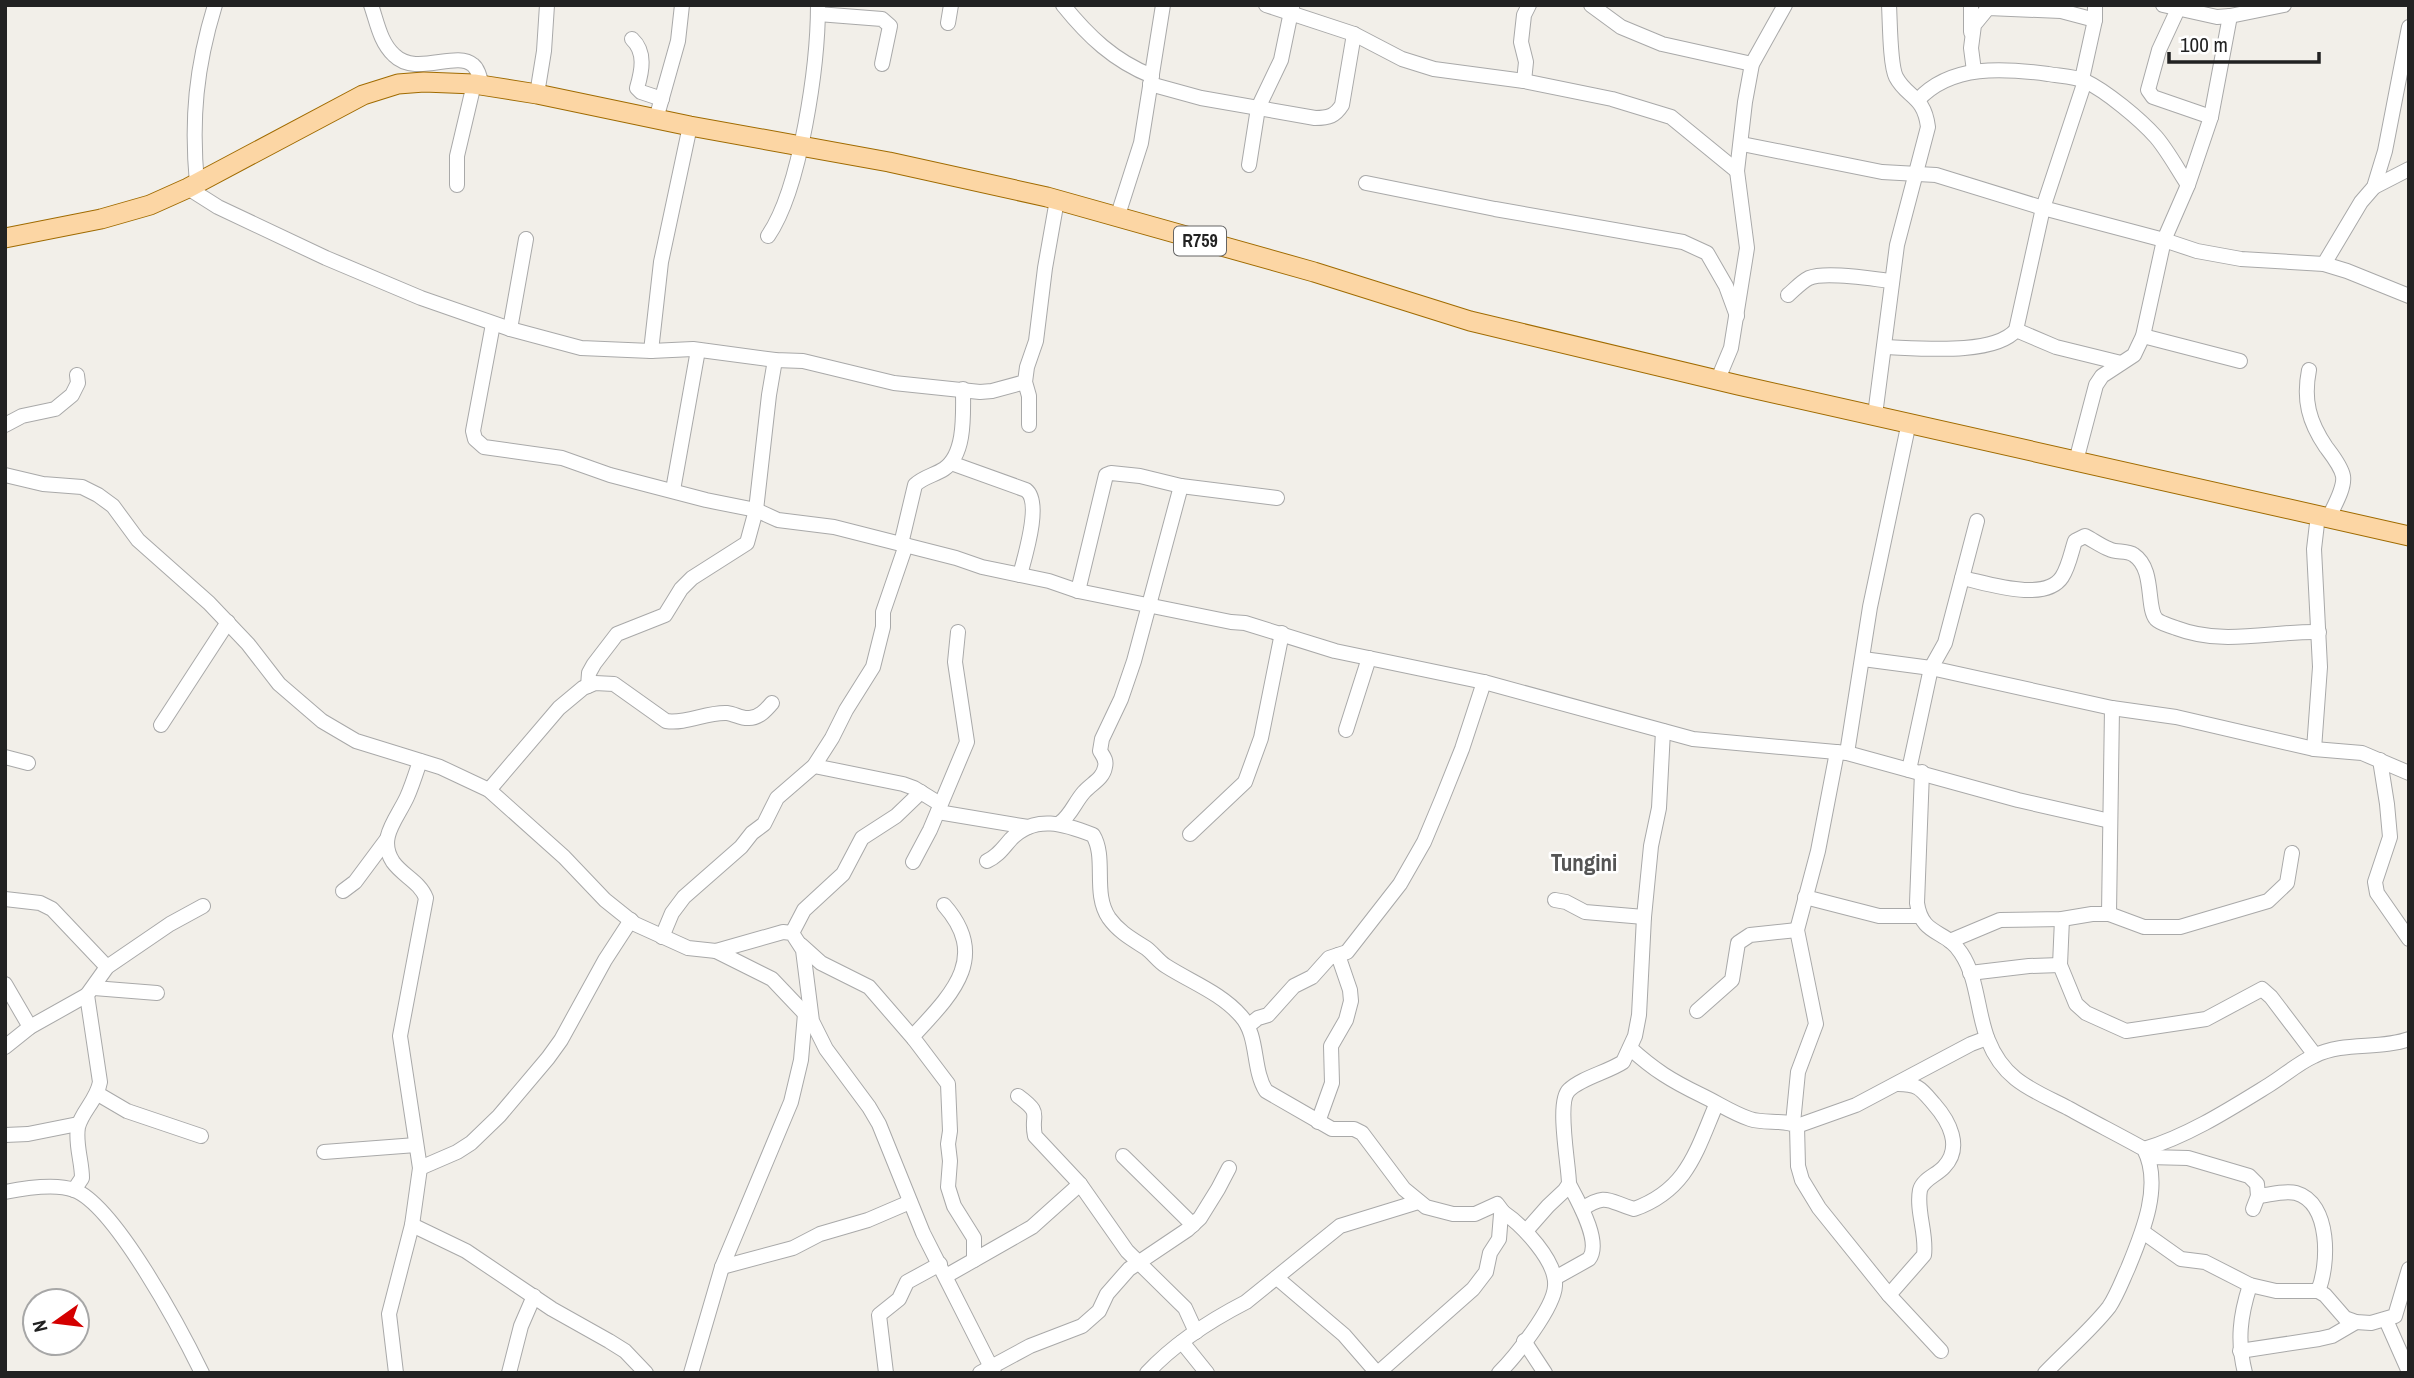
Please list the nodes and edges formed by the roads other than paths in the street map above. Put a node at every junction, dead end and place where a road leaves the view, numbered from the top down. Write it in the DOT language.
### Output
graph roads {
  1 [pos="214,5"];
  2 [pos="371,5"];
  3 [pos="547,5"];
  4 [pos="682,5"];
  5 [pos="951,5"];
  6 [pos="1063,5"];
  7 [pos="1266,5"];
  8 [pos="1530,5"];
  9 [pos="1591,5"];
  10 [pos="1785,5"];
  11 [pos="1889,5"];
  12 [pos="1971,5"];
  13 [pos="2163,5"];
  14 [pos="2284,5"];
  15 [pos="1162,7"];
  16 [pos="1292,9"];
  17 [pos="2178,9"];
  18 [pos="2196,9"];
  19 [pos="818,10"];
  20 [pos="1606,10"];
  21 [pos="2095,13"];
  22 [pos="2230,16"];
  23 [pos="948,23"];
  24 [pos="2409,27"];
  25 [pos="1354,34"];
  26 [pos="632,38"];
  27 [pos="1971,48"];
  28 [pos="882,64"];
  29 [pos="1752,64"];
  30 [pos="1974,71"];
  31 [pos="1151,80"];
  32 [pos="2083,80"];
  33 [pos="1524,81"];
  34 [pos="478,85"];
  35 [pos="537,94"];
  36 [pos="662,99"];
  37 [pos="1918,100"];
  38 [pos="1258,108"];
  39 [pos="2211,117"];
  40 [pos="656,119"];
  41 [pos="690,126"];
  42 [pos="1742,144"];
  43 [pos="800,146"];
  44 [pos="1249,165"];
  45 [pos="2409,169"];
  46 [pos="1737,172"];
  47 [pos="1916,174"];
  48 [pos="1366,183"];
  49 [pos="457,185"];
  50 [pos="2188,185"];
  51 [pos="192,186"];
  52 [pos="2374,187"];
  53 [pos="1056,200"];
  54 [pos="2043,208"];
  55 [pos="1117,218"];
  56 [pos="768,236"];
  57 [pos="5,238"];
  58 [pos="526,239"];
  59 [pos="2164,240"];
  60 [pos="2324,264"];
  61 [pos="1891,281"];
  62 [pos="1788,295"];
  63 [pos="2409,296"];
  64 [pos="1737,316"];
  65 [pos="493,324"];
  66 [pos="510,329"];
  67 [pos="2016,330"];
  68 [pos="2143,337"];
  69 [pos="1885,347"];
  70 [pos="698,350"];
  71 [pos="651,351"];
  72 [pos="775,360"];
  73 [pos="2240,361"];
  74 [pos="2121,363"];
  75 [pos="2309,370"];
  76 [pos="77,375"];
  77 [pos="1718,379"];
  78 [pos="1025,382"];
  79 [pos="963,389"];
  80 [pos="1875,415"];
  81 [pos="1909,422"];
  82 [pos="5,425"];
  83 [pos="1028,425"];
  84 [pos="2076,461"];
  85 [pos="951,463"];
  86 [pos="5,475"];
  87 [pos="1181,486"];
  88 [pos="673,490"];
  89 [pos="1277,498"];
  90 [pos="756,510"];
  91 [pos="2323,516"];
  92 [pos="1977,521"];
  93 [pos="2409,536"];
  94 [pos="904,545"];
  95 [pos="1020,575"];
  96 [pos="1962,578"];
  97 [pos="1078,591"];
  98 [pos="1148,605"];
  99 [pos="228,622"];
  100 [pos="958,632"];
  101 [pos="2319,632"];
  102 [pos="1282,633"];
  103 [pos="1369,657"];
  104 [pos="1863,659"];
  105 [pos="1931,668"];
  106 [pos="1484,682"];
  107 [pos="588,686"];
  108 [pos="772,703"];
  109 [pos="2112,708"];
  110 [pos="161,725"];
  111 [pos="1346,730"];
  112 [pos="1664,731"];
  113 [pos="2314,749"];
  114 [pos="1842,753"];
  115 [pos="5,757"];
  116 [pos="2380,760"];
  117 [pos="420,761"];
  118 [pos="28,763"];
  119 [pos="814,766"];
  120 [pos="1915,771"];
  121 [pos="2409,773"];
  122 [pos="489,790"];
  123 [pos="921,792"];
  124 [pos="939,808"];
  125 [pos="2110,821"];
  126 [pos="1060,823"];
  127 [pos="1028,827"];
  128 [pos="1190,834"];
  129 [pos="387,839"];
  130 [pos="2292,853"];
  131 [pos="987,861"];
  132 [pos="913,862"];
  133 [pos="343,891"];
  134 [pos="1805,897"];
  135 [pos="5,899"];
  136 [pos="1555,900"];
  137 [pos="944,905"];
  138 [pos="203,906"];
  139 [pos="2109,914"];
  140 [pos="1919,916"];
  141 [pos="1644,917"];
  142 [pos="2062,919"];
  143 [pos="631,920"];
  144 [pos="1797,930"];
  145 [pos="662,937"];
  146 [pos="796,939"];
  147 [pos="2409,939"];
  148 [pos="1950,941"];
  149 [pos="716,951"];
  150 [pos="1338,955"];
  151 [pos="2060,965"];
  152 [pos="107,967"];
  153 [pos="1970,973"];
  154 [pos="5,984"];
  155 [pos="90,991"];
  156 [pos="157,993"];
  157 [pos="1697,1011"];
  158 [pos="809,1017"];
  159 [pos="1248,1026"];
  160 [pos="30,1027"];
  161 [pos="1987,1038"];
  162 [pos="2409,1038"];
  163 [pos="915,1039"];
  164 [pos="5,1047"];
  165 [pos="1630,1048"];
  166 [pos="2315,1055"];
  167 [pos="1898,1084"];
  168 [pos="98,1094"];
  169 [pos="1018,1096"];
  170 [pos="1716,1105"];
  171 [pos="1318,1122"];
  172 [pos="78,1124"];
  173 [pos="1795,1125"];
  174 [pos="5,1135"];
  175 [pos="201,1136"];
  176 [pos="416,1145"];
  177 [pos="324,1152"];
  178 [pos="2146,1153"];
  179 [pos="1123,1156"];
  180 [pos="420,1168"];
  181 [pos="1229,1168"];
  182 [pos="1080,1184"];
  183 [pos="1569,1184"];
  184 [pos="74,1190"];
  185 [pos="5,1192"];
  186 [pos="910,1202"];
  187 [pos="1418,1202"];
  188 [pos="1582,1209"];
  189 [pos="1502,1218"];
  190 [pos="412,1225"];
  191 [pos="1193,1225"];
  192 [pos="1526,1231"];
  193 [pos="2143,1232"];
  194 [pos="974,1260"];
  195 [pos="1139,1262"];
  196 [pos="722,1267"];
  197 [pos="2409,1269"];
  198 [pos="943,1270"];
  199 [pos="1277,1278"];
  200 [pos="1555,1278"];
  201 [pos="2250,1285"];
  202 [pos="2318,1292"];
  203 [pos="1889,1295"];
  204 [pos="534,1296"];
  205 [pos="2386,1320"];
  206 [pos="2356,1322"];
  207 [pos="1196,1332"];
  208 [pos="1524,1341"];
  209 [pos="1182,1342"];
  210 [pos="1941,1351"];
  211 [pos="2240,1351"];
  212 [pos="989,1371"];
  213 [pos="2409,1372"];
  214 [pos="202,1373"];
  215 [pos="396,1373"];
  216 [pos="509,1373"];
  217 [pos="646,1373"];
  218 [pos="691,1373"];
  219 [pos="887,1373"];
  220 [pos="1147,1373"];
  221 [pos="1207,1373"];
  222 [pos="1377,1373"];
  223 [pos="1499,1373"];
  224 [pos="1545,1373"];
  225 [pos="2045,1373"];
  226 [pos="2245,1373"];
  1 -- 51 [label="street"];
  2 -- 34 [label="street"];
  3 -- 35 [label="street"];
  4 -- 36 [label="street"];
  5 -- 23 [label="street"];
  6 -- 31 [label="street"];
  7 -- 16 [label="street"];
  8 -- 33 [label="street"];
  9 -- 20 [label="street"];
  10 -- 29 [label="street"];
  11 -- 37 [label="street"];
  12 -- 27 [label="street"];
  13 -- 17 [label="street"];
  14 -- 22 [label="street"];
  15 -- 31 [label="street"];
  16 -- 25 [label="street"];
  16 -- 38 [label="street"];
  17 -- 18 [label="street"];
  17 -- 39 [label="street"];
  18 -- 22 [label="street"];
  19 -- 28 [label="street"];
  19 -- 43 [label="street"];
  20 -- 29 [label="street"];
  21 -- 27 [label="street"];
  21 -- 32 [label="street"];
  22 -- 39 [label="street"];
  24 -- 52 [label="street"];
  25 -- 33 [label="street"];
  25 -- 38 [label="street"];
  26 -- 36 [label="street"];
  27 -- 30 [label="street"];
  29 -- 42 [label="street"];
  30 -- 32 [label="street"];
  30 -- 37 [label="street"];
  31 -- 38 [label="street"];
  31 -- 55 [label="street"];
  32 -- 50 [label="street"];
  32 -- 54 [label="street"];
  33 -- 46 [label="street"];
  34 -- 35 [label="main road, R759"];
  34 -- 49 [label="street"];
  34 -- 51 [label="main road, R759"];
  35 -- 40 [label="main road, R759"];
  36 -- 40 [label="street"];
  37 -- 47 [label="street"];
  38 -- 44 [label="street"];
  39 -- 50 [label="street"];
  40 -- 41 [label="main road, R759"];
  41 -- 43 [label="main road, R759"];
  41 -- 71 [label="street"];
  42 -- 46 [label="street"];
  42 -- 47 [label="street"];
  43 -- 53 [label="main road, R759"];
  43 -- 56 [label="street"];
  45 -- 52 [label="street"];
  46 -- 64 [label="street"];
  47 -- 54 [label="street"];
  47 -- 61 [label="street"];
  48 -- 64 [label="street"];
  50 -- 59 [label="street"];
  51 -- 57 [label="main road, R759"];
  51 -- 65 [label="street"];
  52 -- 60 [label="street"];
  53 -- 55 [label="main road, R759"];
  53 -- 78 [label="street"];
  54 -- 59 [label="street"];
  54 -- 67 [label="street"];
  55 -- 77 [label="main road, R759"];
  58 -- 66 [label="street"];
  59 -- 60 [label="street"];
  59 -- 68 [label="street"];
  60 -- 63 [label="street"];
  61 -- 62 [label="street"];
  61 -- 69 [label="street"];
  64 -- 77 [label="street"];
  65 -- 66 [label="street"];
  65 -- 88 [label="street"];
  66 -- 71 [label="street"];
  67 -- 69 [label="street"];
  67 -- 74 [label="street"];
  68 -- 73 [label="street"];
  68 -- 74 [label="street"];
  69 -- 80 [label="street"];
  70 -- 71 [label="street"];
  70 -- 72 [label="street"];
  70 -- 88 [label="street"];
  72 -- 79 [label="street"];
  72 -- 90 [label="street"];
  74 -- 84 [label="street"];
  75 -- 91 [label="street"];
  76 -- 82 [label="street"];
  77 -- 80 [label="main road, R759"];
  78 -- 79 [label="street"];
  78 -- 83 [label="street"];
  79 -- 85 [label="street"];
  80 -- 81 [label="main road, R759"];
  81 -- 84 [label="main road, R759"];
  81 -- 104 [label="street"];
  84 -- 91 [label="main road, R759"];
  85 -- 94 [label="street"];
  85 -- 95 [label="street"];
  86 -- 99 [label="street"];
  87 -- 89 [label="street"];
  87 -- 97 [label="street"];
  87 -- 98 [label="street"];
  88 -- 90 [label="street"];
  90 -- 94 [label="street"];
  90 -- 107 [label="street"];
  91 -- 93 [label="main road, R759"];
  91 -- 101 [label="street"];
  92 -- 96 [label="street"];
  94 -- 95 [label="street"];
  94 -- 119 [label="street"];
  95 -- 97 [label="street"];
  96 -- 101 [label="street"];
  96 -- 105 [label="street"];
  97 -- 98 [label="street"];
  98 -- 102 [label="street"];
  98 -- 126 [label="street"];
  99 -- 110 [label="street"];
  99 -- 117 [label="street"];
  100 -- 124 [label="street"];
  101 -- 113 [label="street"];
  102 -- 103 [label="street"];
  102 -- 128 [label="street"];
  103 -- 106 [label="street"];
  103 -- 111 [label="street"];
  104 -- 105 [label="street"];
  104 -- 114 [label="street"];
  105 -- 109 [label="street"];
  105 -- 120 [label="street"];
  106 -- 112 [label="street"];
  106 -- 150 [label="street"];
  107 -- 108 [label="street"];
  107 -- 122 [label="street"];
  109 -- 113 [label="street"];
  109 -- 125 [label="street"];
  112 -- 114 [label="street"];
  112 -- 141 [label="street"];
  113 -- 116 [label="street"];
  114 -- 120 [label="street"];
  114 -- 134 [label="street"];
  115 -- 118 [label="street"];
  116 -- 121 [label="street"];
  116 -- 147 [label="street"];
  117 -- 122 [label="street"];
  117 -- 129 [label="street"];
  119 -- 123 [label="street"];
  119 -- 145 [label="street"];
  120 -- 125 [label="street"];
  120 -- 140 [label="street"];
  122 -- 143 [label="street"];
  123 -- 124 [label="street"];
  123 -- 146 [label="street"];
  124 -- 127 [label="street"];
  124 -- 132 [label="street"];
  125 -- 139 [label="street"];
  126 -- 127 [label="street"];
  126 -- 159 [label="street"];
  127 -- 131 [label="street"];
  129 -- 133 [label="street"];
  129 -- 176 [label="street"];
  130 -- 139 [label="street"];
  134 -- 140 [label="street"];
  134 -- 144 [label="street"];
  135 -- 152 [label="street"];
  136 -- 141 [label="street"];
  137 -- 163 [label="street"];
  138 -- 152 [label="street"];
  139 -- 142 [label="street"];
  140 -- 148 [label="street"];
  141 -- 165 [label="street"];
  142 -- 148 [label="street"];
  142 -- 151 [label="street"];
  143 -- 145 [label="street"];
  143 -- 180 [label="street"];
  144 -- 157 [label="street"];
  144 -- 173 [label="street"];
  145 -- 149 [label="street"];
  146 -- 149 [label="street"];
  146 -- 158 [label="street"];
  146 -- 163 [label="street"];
  148 -- 153 [label="street"];
  149 -- 158 [label="street"];
  150 -- 159 [label="street"];
  150 -- 171 [label="street"];
  151 -- 153 [label="street"];
  151 -- 166 [label="street"];
  152 -- 155 [label="street"];
  153 -- 161 [label="street"];
  154 -- 160 [label="street"];
  155 -- 156 [label="street"];
  155 -- 160 [label="street"];
  155 -- 168 [label="street"];
  158 -- 186 [label="street"];
  158 -- 196 [label="street"];
  159 -- 171 [label="street"];
  160 -- 164 [label="street"];
  161 -- 167 [label="street"];
  161 -- 178 [label="street"];
  162 -- 166 [label="street"];
  163 -- 194 [label="street"];
  165 -- 170 [label="street"];
  165 -- 183 [label="street"];
  166 -- 178 [label="street"];
  167 -- 173 [label="street"];
  167 -- 203 [label="street"];
  168 -- 172 [label="street"];
  168 -- 175 [label="street"];
  169 -- 182 [label="street"];
  170 -- 173 [label="street"];
  170 -- 188 [label="street"];
  171 -- 187 [label="street"];
  172 -- 174 [label="street"];
  172 -- 184 [label="street"];
  173 -- 203 [label="street"];
  176 -- 177 [label="street"];
  176 -- 180 [label="street"];
  178 -- 193 [label="street"];
  178 -- 202 [label="street"];
  179 -- 191 [label="street"];
  180 -- 190 [label="street"];
  181 -- 191 [label="street"];
  182 -- 194 [label="street"];
  182 -- 195 [label="street"];
  183 -- 188 [label="street"];
  183 -- 192 [label="street"];
  184 -- 185 [label="street"];
  184 -- 214 [label="street"];
  186 -- 196 [label="street"];
  186 -- 198 [label="street"];
  187 -- 189 [label="street"];
  187 -- 199 [label="street"];
  188 -- 200 [label="street"];
  189 -- 192 [label="street"];
  189 -- 222 [label="street"];
  190 -- 204 [label="street"];
  190 -- 215 [label="street"];
  191 -- 195 [label="street"];
  192 -- 200 [label="street"];
  193 -- 201 [label="street"];
  193 -- 225 [label="street"];
  194 -- 198 [label="street"];
  195 -- 207 [label="street"];
  195 -- 212 [label="street"];
  196 -- 218 [label="street"];
  197 -- 205 [label="street"];
  198 -- 212 [label="street"];
  198 -- 219 [label="street"];
  199 -- 207 [label="street"];
  199 -- 222 [label="street"];
  200 -- 208 [label="street"];
  201 -- 202 [label="street"];
  201 -- 211 [label="street"];
  202 -- 206 [label="street"];
  203 -- 210 [label="street"];
  204 -- 216 [label="street"];
  204 -- 217 [label="street"];
  205 -- 206 [label="street"];
  205 -- 213 [label="street"];
  206 -- 211 [label="street"];
  207 -- 209 [label="street"];
  208 -- 223 [label="street"];
  208 -- 224 [label="street"];
  209 -- 220 [label="street"];
  209 -- 221 [label="street"];
  211 -- 226 [label="street"];
}
